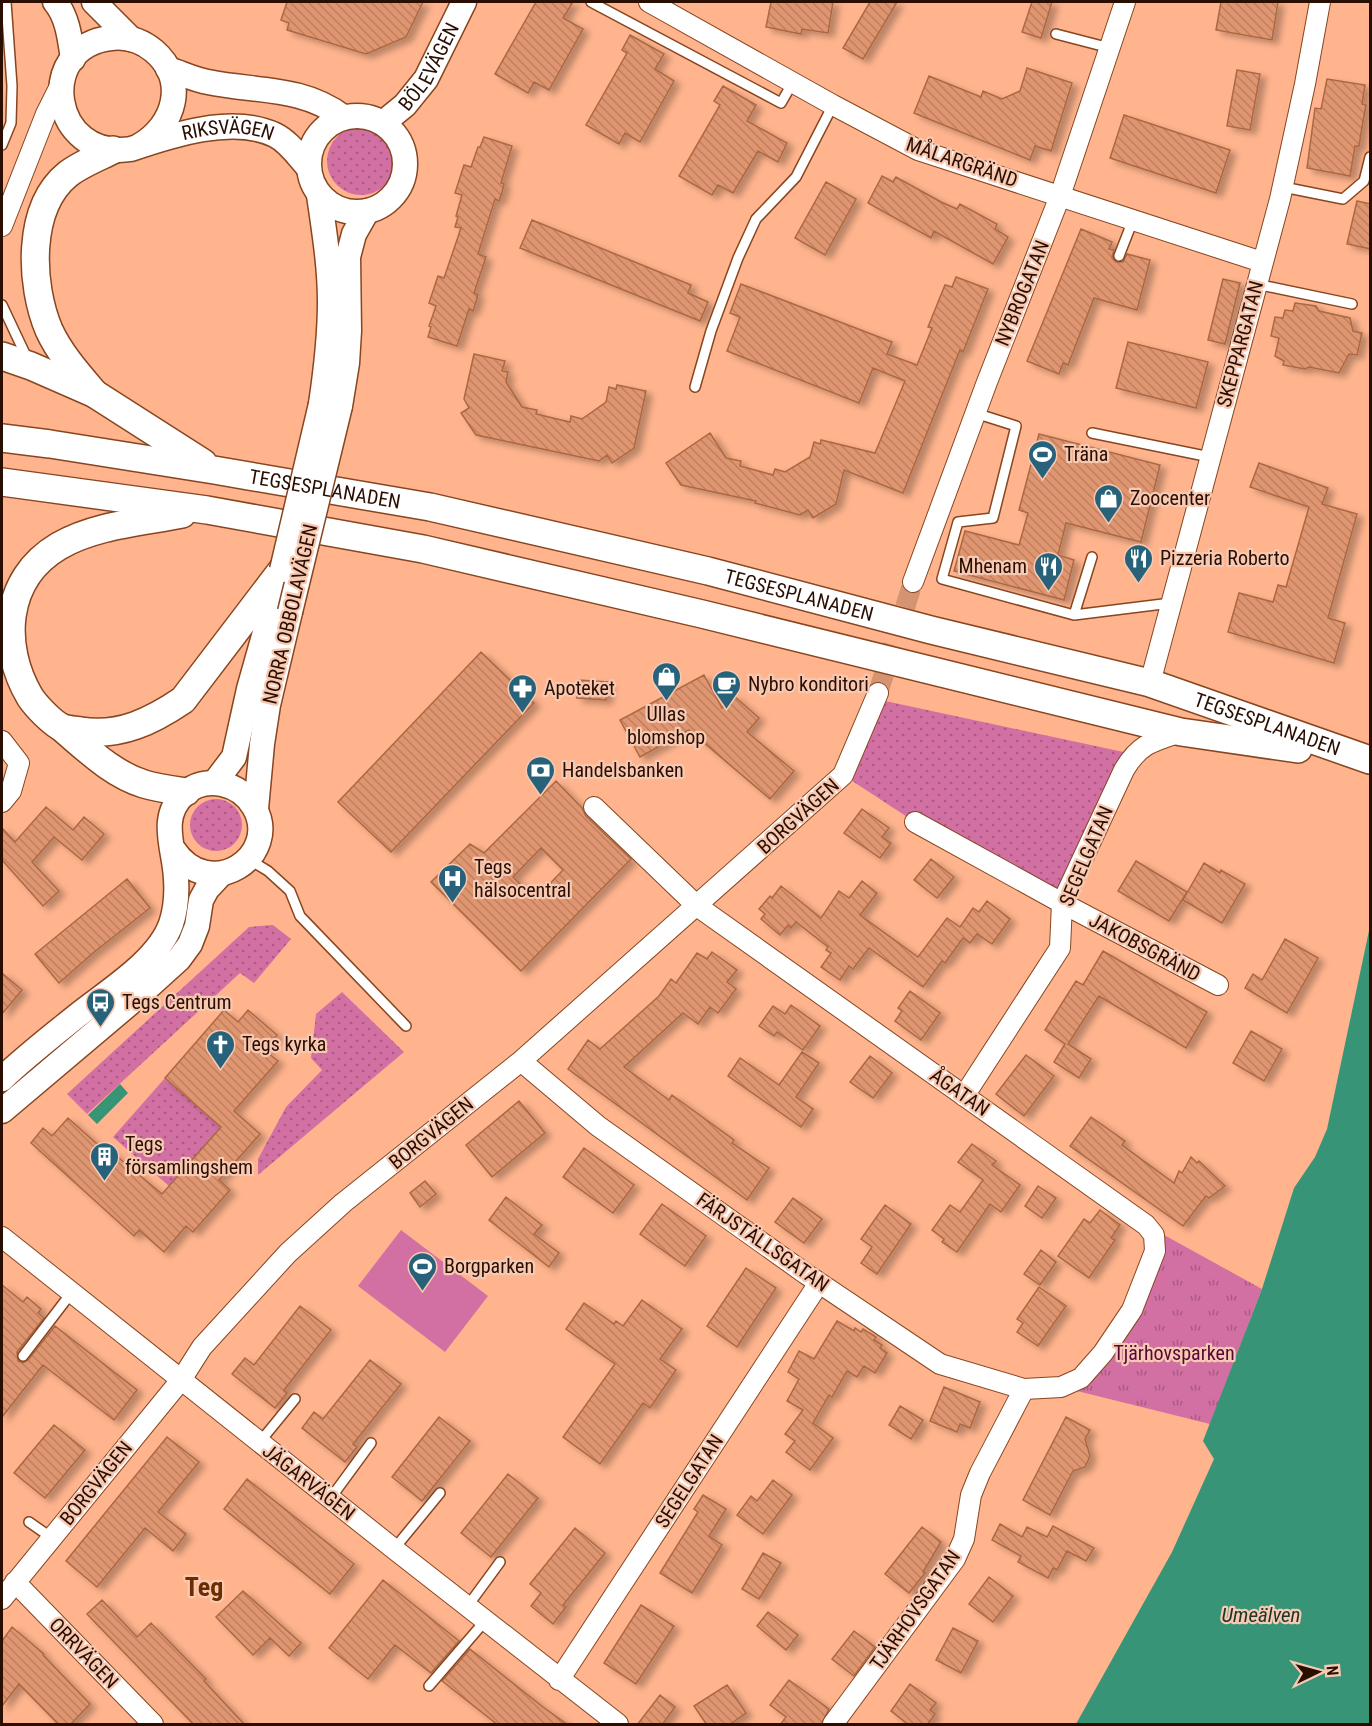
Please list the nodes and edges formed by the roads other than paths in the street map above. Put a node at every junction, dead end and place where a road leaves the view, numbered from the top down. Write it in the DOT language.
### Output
graph roads {
  1 [pos="6,2"];
  2 [pos="55,2"];
  3 [pos="94,2"];
  4 [pos="464,2"];
  5 [pos="591,2"];
  6 [pos="649,2"];
  7 [pos="1125,2"];
  8 [pos="1320,2"];
  9 [pos="1056,34"];
  10 [pos="131,39"];
  11 [pos="1110,48"];
  12 [pos="68,69"];
  13 [pos="168,69"];
  14 [pos="793,82"];
  15 [pos="832,105"];
  16 [pos="343,117"];
  17 [pos="383,123"];
  18 [pos="2,145"];
  19 [pos="126,148"];
  20 [pos="1371,157"];
  21 [pos="308,167"];
  22 [pos="1283,187"];
  23 [pos="319,195"];
  24 [pos="1060,196"];
  25 [pos="367,211"];
  26 [pos="1133,220"];
  27 [pos="2,226"];
  28 [pos="1119,256"];
  29 [pos="1262,262"];
  30 [pos="1256,284"];
  31 [pos="1352,304"];
  32 [pos="2,305"];
  33 [pos="2,356"];
  34 [pos="31,366"];
  35 [pos="695,387"];
  36 [pos="95,394"];
  37 [pos="330,405"];
  38 [pos="975,413"];
  39 [pos="1092,433"];
  40 [pos="2,438"];
  41 [pos="1210,457"];
  42 [pos="214,470"];
  43 [pos="2,482"];
  44 [pos="207,510"];
  45 [pos="1092,557"];
  46 [pos="282,570"];
  47 [pos="12,582"];
  48 [pos="913,582"];
  49 [pos="1171,603"];
  50 [pos="272,609"];
  51 [pos="1074,615"];
  52 [pos="1150,683"];
  53 [pos="878,693"];
  54 [pos="62,728"];
  55 [pos="1181,732"];
  56 [pos="2,741"];
  57 [pos="1363,758"];
  58 [pos="215,783"];
  59 [pos="186,792"];
  60 [pos="2,802"];
  61 [pos="594,807"];
  62 [pos="256,809"];
  63 [pos="915,822"];
  64 [pos="173,849"];
  65 [pos="248,859"];
  66 [pos="220,874"];
  67 [pos="1062,903"];
  68 [pos="697,906"];
  69 [pos="1218,985"];
  70 [pos="406,1026"];
  71 [pos="521,1061"];
  72 [pos="2,1079"];
  73 [pos="964,1095"];
  74 [pos="2,1112"];
  75 [pos="2,1237"];
  76 [pos="819,1283"];
  77 [pos="72,1292"];
  78 [pos="23,1356"];
  79 [pos="181,1380"];
  80 [pos="1024,1389"];
  81 [pos="295,1399"];
  82 [pos="371,1443"];
  83 [pos="258,1444"];
  84 [pos="440,1493"];
  85 [pos="330,1499"];
  86 [pos="29,1522"];
  87 [pos="52,1538"];
  88 [pos="394,1549"];
  89 [pos="500,1562"];
  90 [pos="15,1582"];
  91 [pos="2,1599"];
  92 [pos="467,1607"];
  93 [pos="485,1621"];
  94 [pos="559,1680"];
  95 [pos="429,1686"];
  96 [pos="153,1725"];
  97 [pos="618,1725"];
  98 [pos="833,1725"];
  1 -- 18 [label="lane"];
  2 -- 12 [label="street"];
  3 -- 10 [label="street"];
  4 -- 17 [label="street, BÖLEVÄGEN"];
  5 -- 14 [label="lane"];
  6 -- 14 [label="street, MÅLARGRÄND"];
  7 -- 11 [label="street, NYBROGATAN"];
  8 -- 22 [label="street, SKEPPARGATAN"];
  9 -- 11 [label="lane"];
  10 -- 12 [label="street"];
  10 -- 13 [label="street"];
  11 -- 24 [label="street, NYBROGATAN"];
  12 -- 19 [label="street"];
  12 -- 27 [label="street"];
  13 -- 16 [label="street"];
  13 -- 19 [label="street, RIKSVÄGEN"];
  14 -- 15 [label="street, MÅLARGRÄND"];
  15 -- 24 [label="street, MÅLARGRÄND"];
  15 -- 35 [label="lane"];
  16 -- 17 [label="street, BÖLEVÄGEN"];
  16 -- 21 [label="street"];
  17 -- 25 [label="street, BÖLEVÄGEN"];
  19 -- 21 [label="street, RIKSVÄGEN"];
  19 -- 36 [label="main road"];
  20 -- 22 [label="lane"];
  21 -- 23 [label="street"];
  22 -- 29 [label="street, SKEPPARGATAN"];
  23 -- 25 [label="street"];
  23 -- 37 [label="street, NORRA OBBOLAVÄGEN"];
  24 -- 26 [label="street, MÅLARGRÄND"];
  24 -- 38 [label="street, NYBROGATAN"];
  25 -- 37 [label="street, NORRA OBBOLAVÄGEN"];
  26 -- 28 [label="lane"];
  26 -- 29 [label="street, MÅLARGRÄND"];
  29 -- 30 [label="street, SKEPPARGATAN"];
  30 -- 31 [label="lane"];
  30 -- 41 [label="street, SKEPPARGATAN"];
  32 -- 34 [label="lane"];
  33 -- 34 [label="main road"];
  34 -- 36 [label="main road"];
  36 -- 42 [label="main road"];
  37 -- 46 [label="street, NORRA OBBOLAVÄGEN, bridge"];
  37 -- 50 [label="street, NORRA OBBOLAVÄGEN, bridge"];
  38 -- 48 [label="street, NYBROGATAN"];
  38 -- 51 [label="lane"];
  39 -- 41 [label="lane"];
  40 -- 42 [label="main road, TEGSESPLANADEN"];
  41 -- 49 [label="street, SKEPPARGATAN"];
  42 -- 52 [label="main road, TEGSESPLANADEN"];
  43 -- 44 [label="main road, TEGSESPLANADEN"];
  44 -- 47 [label="main road"];
  44 -- 55 [label="main road, TEGSESPLANADEN"];
  45 -- 51 [label="lane"];
  46 -- 50 [label="main road"];
  47 -- 54 [label="main road"];
  49 -- 51 [label="lane"];
  49 -- 52 [label="street, SKEPPARGATAN"];
  50 -- 54 [label="main road"];
  50 -- 58 [label="street, NORRA OBBOLAVÄGEN"];
  50 -- 62 [label="street, NORRA OBBOLAVÄGEN"];
  52 -- 57 [label="main road, TEGSESPLANADEN"];
  53 -- 68 [label="street, BORGVÄGEN"];
  54 -- 59 [label="main road"];
  55 -- 57 [label="main road, TEGSESPLANADEN"];
  55 -- 67 [label="street, SEGELGATAN"];
  56 -- 60 [label="street"];
  58 -- 59 [label="street"];
  58 -- 62 [label="street"];
  59 -- 64 [label="street"];
  61 -- 68 [label="street, ÅGATAN"];
  62 -- 65 [label="street, NORRA OBBOLAVÄGEN"];
  63 -- 67 [label="street, JAKOBSGRÄND"];
  64 -- 66 [label="street"];
  64 -- 72 [label="street"];
  65 -- 66 [label="street"];
  65 -- 70 [label="lane"];
  66 -- 74 [label="street"];
  67 -- 69 [label="street, JAKOBSGRÄND"];
  67 -- 73 [label="street, SEGELGATAN"];
  68 -- 71 [label="street, BORGVÄGEN"];
  68 -- 73 [label="street, ÅGATAN"];
  71 -- 76 [label="street, FÄRJSTÄLLSGATAN"];
  71 -- 79 [label="street, BORGVÄGEN"];
  73 -- 80 [label="street, ÅGATAN"];
  75 -- 77 [label="street, JÄGARVÄGEN"];
  76 -- 80 [label="street, FÄRJSTÄLLSGATAN"];
  76 -- 94 [label="street, SEGELGATAN"];
  77 -- 78 [label="lane"];
  77 -- 79 [label="street, JÄGARVÄGEN"];
  79 -- 83 [label="street, JÄGARVÄGEN"];
  79 -- 87 [label="street, BORGVÄGEN"];
  80 -- 98 [label="street, TJÄRHOVSGATAN"];
  81 -- 83 [label="lane"];
  82 -- 85 [label="lane"];
  83 -- 85 [label="street, JÄGARVÄGEN"];
  84 -- 88 [label="lane"];
  85 -- 88 [label="street, JÄGARVÄGEN"];
  86 -- 87 [label="lane"];
  87 -- 90 [label="street, BORGVÄGEN"];
  88 -- 92 [label="street, JÄGARVÄGEN"];
  89 -- 92 [label="lane"];
  90 -- 91 [label="street, BORGVÄGEN"];
  90 -- 96 [label="street, ORRVÄGEN"];
  92 -- 93 [label="street, JÄGARVÄGEN"];
  93 -- 94 [label="street, JÄGARVÄGEN"];
  93 -- 95 [label="lane"];
  94 -- 97 [label="street, JÄGARVÄGEN"];
}
